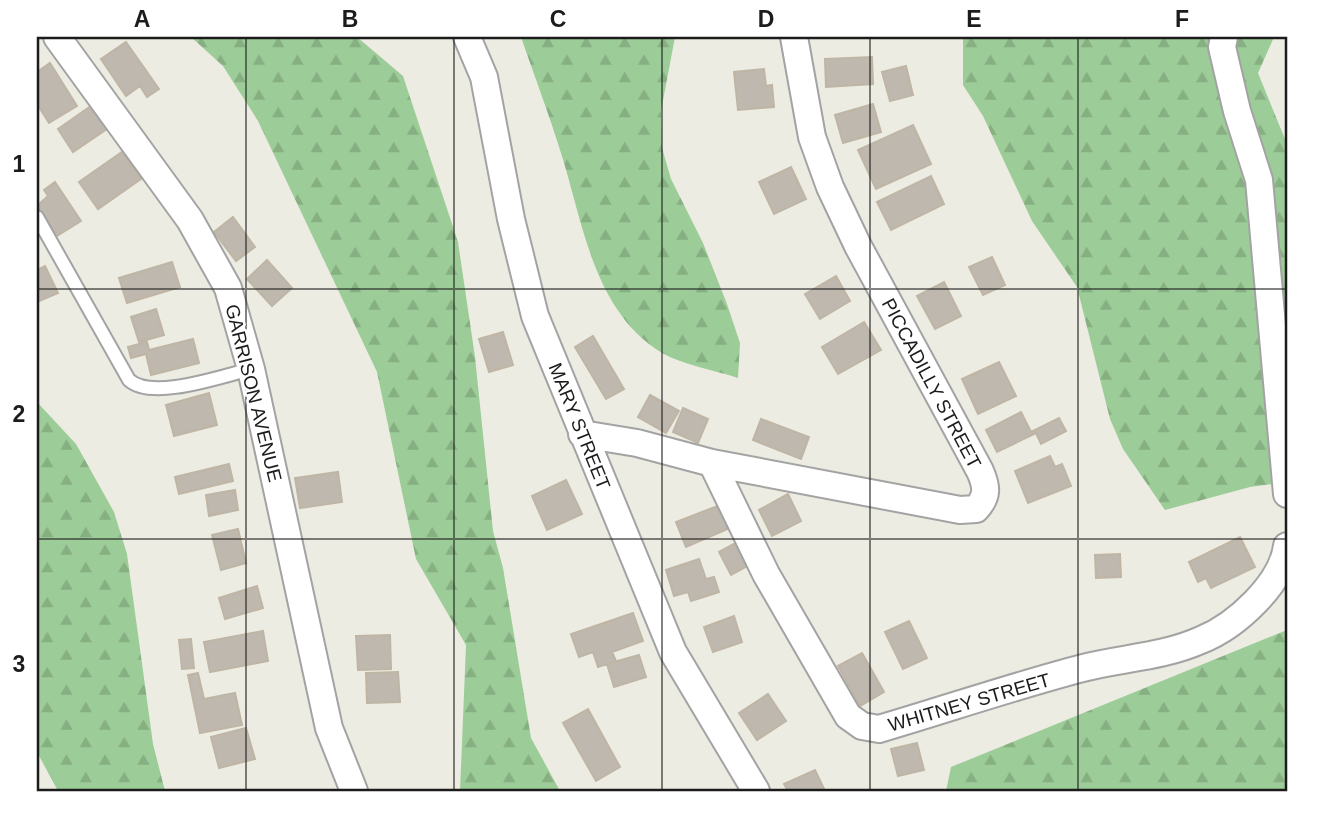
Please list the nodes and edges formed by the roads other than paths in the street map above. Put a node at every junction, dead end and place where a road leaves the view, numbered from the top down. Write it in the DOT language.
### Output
graph roads {
  1 [pos="57,37"];
  2 [pos="467,37"];
  3 [pos="794,37"];
  4 [pos="1224,37"];
  5 [pos="37,217"];
  6 [pos="251,369"];
  7 [pos="582,434"];
  8 [pos="712,463"];
  9 [pos="1287,494"];
  10 [pos="1287,546"];
  11 [pos="354,791"];
  12 [pos="756,791"];
  1 -- 6 [label="street, GARRISON AVENUE"];
  2 -- 7 [label="street, MARY STREET"];
  3 -- 8 [label="street, PICCADILLY STREET"];
  4 -- 9 [label="street"];
  5 -- 6 [label="lane"];
  6 -- 11 [label="street, GARRISON AVENUE"];
  7 -- 8 [label="street, PICCADILLY STREET"];
  7 -- 12 [label="street, MARY STREET"];
  8 -- 10 [label="street, WHITNEY STREET"];
}
